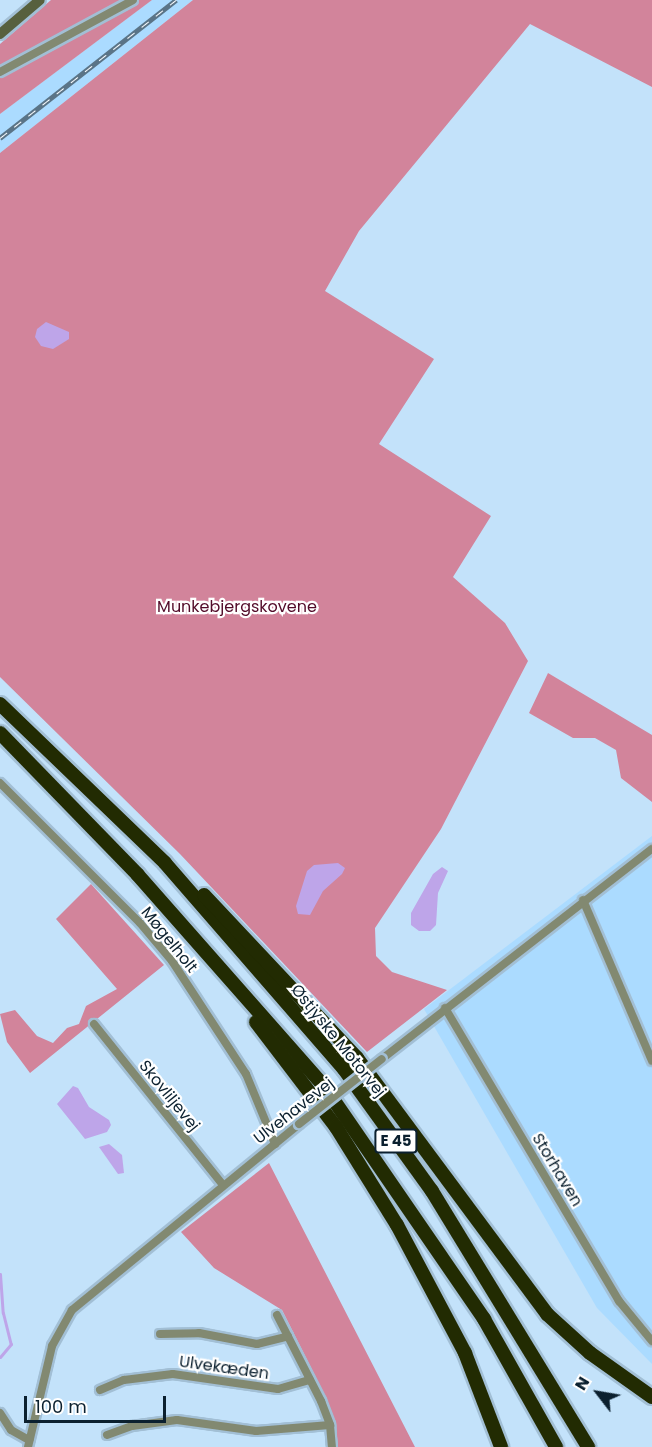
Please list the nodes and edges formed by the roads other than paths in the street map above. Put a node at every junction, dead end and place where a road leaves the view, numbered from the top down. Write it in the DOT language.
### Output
graph roads {
  1 [pos="40,0"];
  2 [pos="134,0"];
  3 [pos="0,34"];
  4 [pos="0,72"];
  5 [pos="0,704"];
  6 [pos="0,733"];
  7 [pos="0,783"];
  8 [pos="652,849"];
  9 [pos="165,863"];
  10 [pos="583,900"];
  11 [pos="214,961"];
  12 [pos="445,1008"];
  13 [pos="94,1024"];
  14 [pos="652,1060"];
  15 [pos="275,1144"];
  16 [pos="223,1185"];
  17 [pos="278,1315"];
  18 [pos="160,1334"];
  19 [pos="288,1336"];
  20 [pos="652,1341"];
  21 [pos="310,1380"];
  22 [pos="100,1390"];
  23 [pos="652,1397"];
  24 [pos="0,1413"];
  25 [pos="330,1425"];
  26 [pos="107,1435"];
  27 [pos="28,1443"];
  28 [pos="332,1447"];
  29 [pos="501,1447"];
  30 [pos="556,1447"];
  31 [pos="588,1447"];
  1 -- 3 [label="street"];
  2 -- 4 [label="street"];
  5 -- 9 [label="highway, Østjyske Motorvej / E 45"];
  6 -- 11 [label="highway, E 45"];
  7 -- 15 [label="street, Møgelholt"];
  8 -- 10 [label="street, Ulvehavevej"];
  9 -- 23 [label="highway"];
  9 -- 31 [label="highway, Østjyske Motorvej / E 45"];
  10 -- 12 [label="street, Ulvehavevej"];
  10 -- 14 [label="street"];
  11 -- 29 [label="highway"];
  11 -- 30 [label="highway, E 45"];
  12 -- 15 [label="street, Ulvehavevej, bridge"];
  12 -- 20 [label="street, Storhaven"];
  13 -- 16 [label="street, Skovliljevej"];
  15 -- 16 [label="street, Ulvehavevej"];
  16 -- 27 [label="street, Ulvehavevej"];
  17 -- 19 [label="street"];
  18 -- 19 [label="street, Ulvekæden"];
  19 -- 21 [label="street"];
  21 -- 22 [label="street, Ulvekæden"];
  21 -- 25 [label="street"];
  24 -- 27 [label="street"];
  25 -- 26 [label="street"];
  25 -- 28 [label="street"];
}
